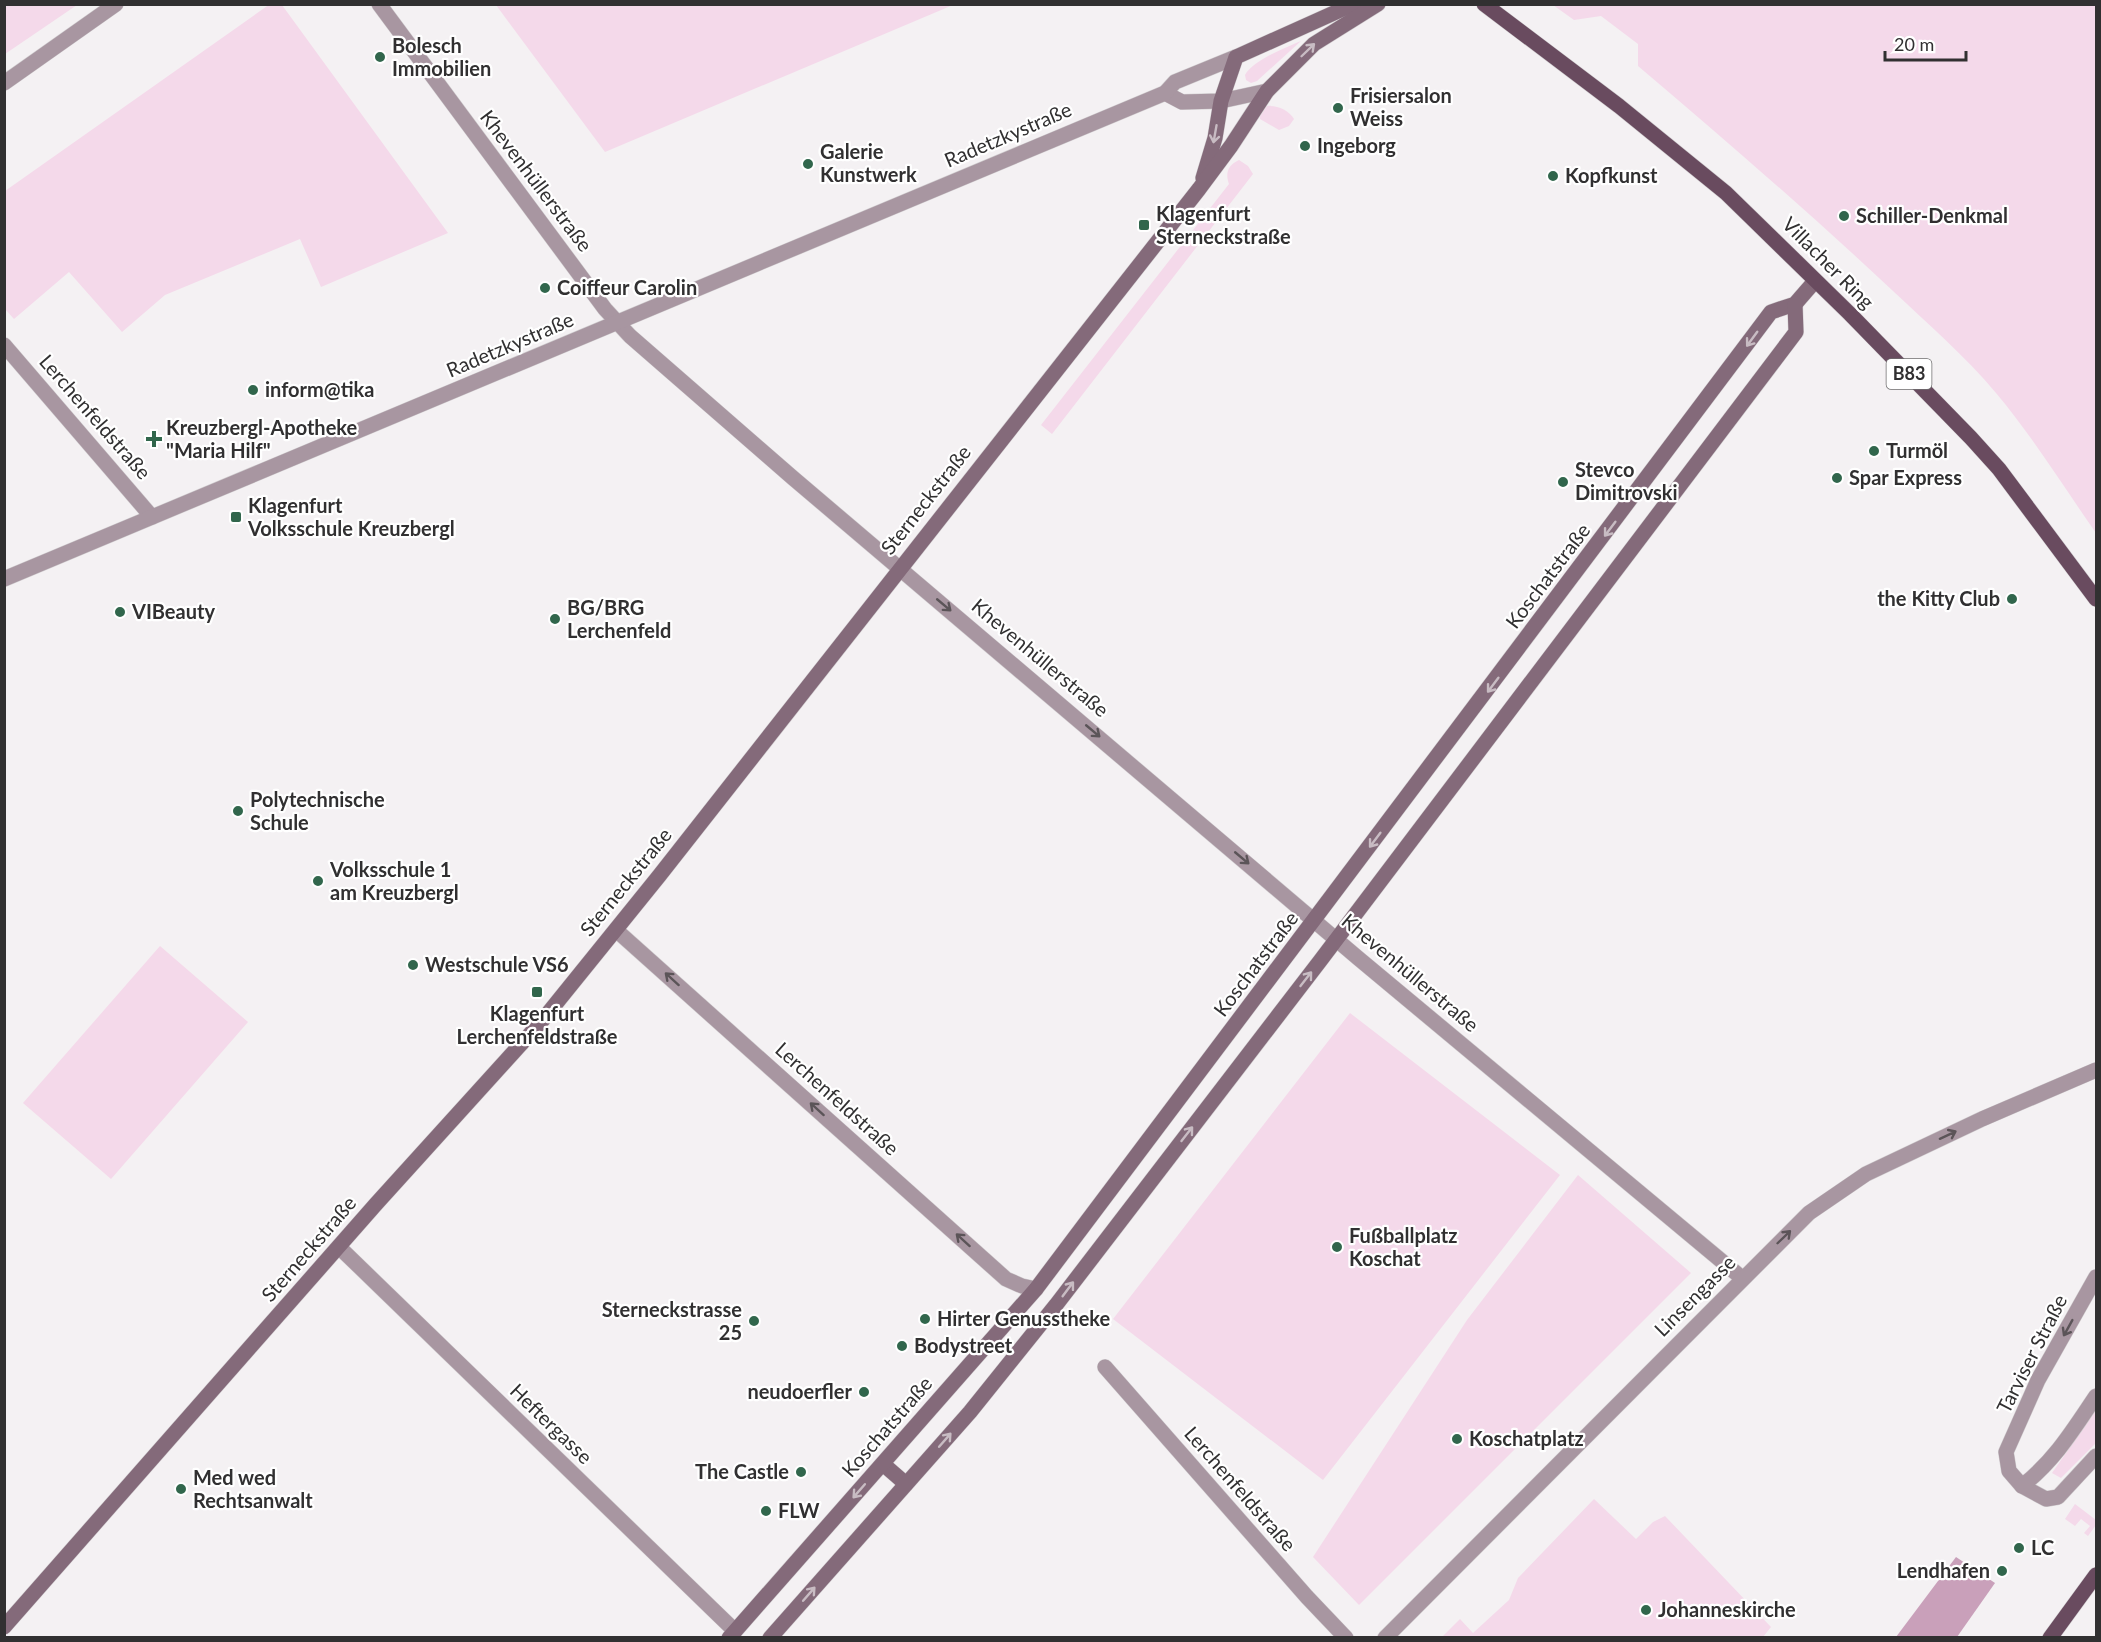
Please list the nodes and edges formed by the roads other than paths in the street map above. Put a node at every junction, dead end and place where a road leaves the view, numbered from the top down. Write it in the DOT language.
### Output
graph roads {
  1 [pos="116,4"];
  2 [pos="379,4"];
  3 [pos="1354,4"];
  4 [pos="1378,4"];
  5 [pos="1484,4"];
  6 [pos="1236,57"];
  7 [pos="4,83"];
  8 [pos="1266,91"];
  9 [pos="1165,93"];
  10 [pos="1221,101"];
  11 [pos="1199,189"];
  12 [pos="1815,281"];
  13 [pos="1795,304"];
  14 [pos="618,322"];
  15 [pos="4,345"];
  16 [pos="152,517"];
  17 [pos="900,567"];
  18 [pos="4,579"];
  19 [pos="2097,599"];
  20 [pos="1315,921"];
  21 [pos="616,930"];
  22 [pos="1336,939"];
  23 [pos="2097,1070"];
  24 [pos="339,1246"];
  25 [pos="2097,1276"];
  26 [pos="1742,1278"];
  27 [pos="1036,1289"];
  28 [pos="1105,1367"];
  29 [pos="2097,1396"];
  30 [pos="2097,1456"];
  31 [pos="883,1464"];
  32 [pos="906,1484"];
  33 [pos="2022,1486"];
  34 [pos="2097,1575"];
  35 [pos="4,1627"];
  36 [pos="732,1634"];
  37 [pos="770,1638"];
  38 [pos="1346,1638"];
  39 [pos="1385,1638"];
  40 [pos="2050,1638"];
  1 -- 7 [label="street"];
  2 -- 14 [label="street, Khevenhüllerstraße"];
  3 -- 6 [label="main road, Radetzkystraße"];
  8 -- 4 [label="main road, Sterneckstraße, one-way"];
  5 -- 12 [label="main road, Villacher Ring / B83"];
  6 -- 9 [label="street, Radetzkystraße"];
  6 -- 10 [label="main road, Sterneckstraße"];
  8 -- 10 [label="street"];
  8 -- 11 [label="main road, Sterneckstraße"];
  9 -- 10 [label="street"];
  9 -- 14 [label="street, Radetzkystraße"];
  10 -- 11 [label="main road, Sterneckstraße, one-way"];
  11 -- 17 [label="main road, Sterneckstraße"];
  12 -- 13 [label="main road, Koschatstraße"];
  12 -- 19 [label="main road, Villacher Ring / B83"];
  13 -- 20 [label="main road, Koschatstraße, one-way"];
  13 -- 22 [label="main road"];
  14 -- 16 [label="street, Radetzkystraße"];
  14 -- 17 [label="street, Khevenhüllerstraße"];
  15 -- 16 [label="street, Lerchenfeldstraße"];
  16 -- 18 [label="street, Radetzkystraße"];
  17 -- 20 [label="street, Khevenhüllerstraße, one-way"];
  17 -- 21 [label="main road, Sterneckstraße"];
  20 -- 22 [label="street, Khevenhüllerstraße"];
  20 -- 27 [label="main road, Koschatstraße"];
  21 -- 24 [label="main road, Sterneckstraße"];
  27 -- 21 [label="street, Lerchenfeldstraße, one-way"];
  22 -- 26 [label="street, Khevenhüllerstraße"];
  32 -- 22 [label="main road, one-way"];
  26 -- 23 [label="street, Linsengasse, one-way"];
  24 -- 35 [label="main road, Sterneckstraße"];
  24 -- 36 [label="street, Heftergasse"];
  25 -- 33 [label="street, Tarviser Straße, one-way"];
  26 -- 39 [label="street, Linsengasse"];
  27 -- 31 [label="main road, Koschatstraße"];
  28 -- 38 [label="street, Lerchenfeldstraße"];
  29 -- 33 [label="street"];
  30 -- 33 [label="street"];
  31 -- 32 [label="main road"];
  31 -- 36 [label="main road, Koschatstraße, one-way"];
  37 -- 32 [label="main road, one-way"];
  34 -- 40 [label="main road"];
}
